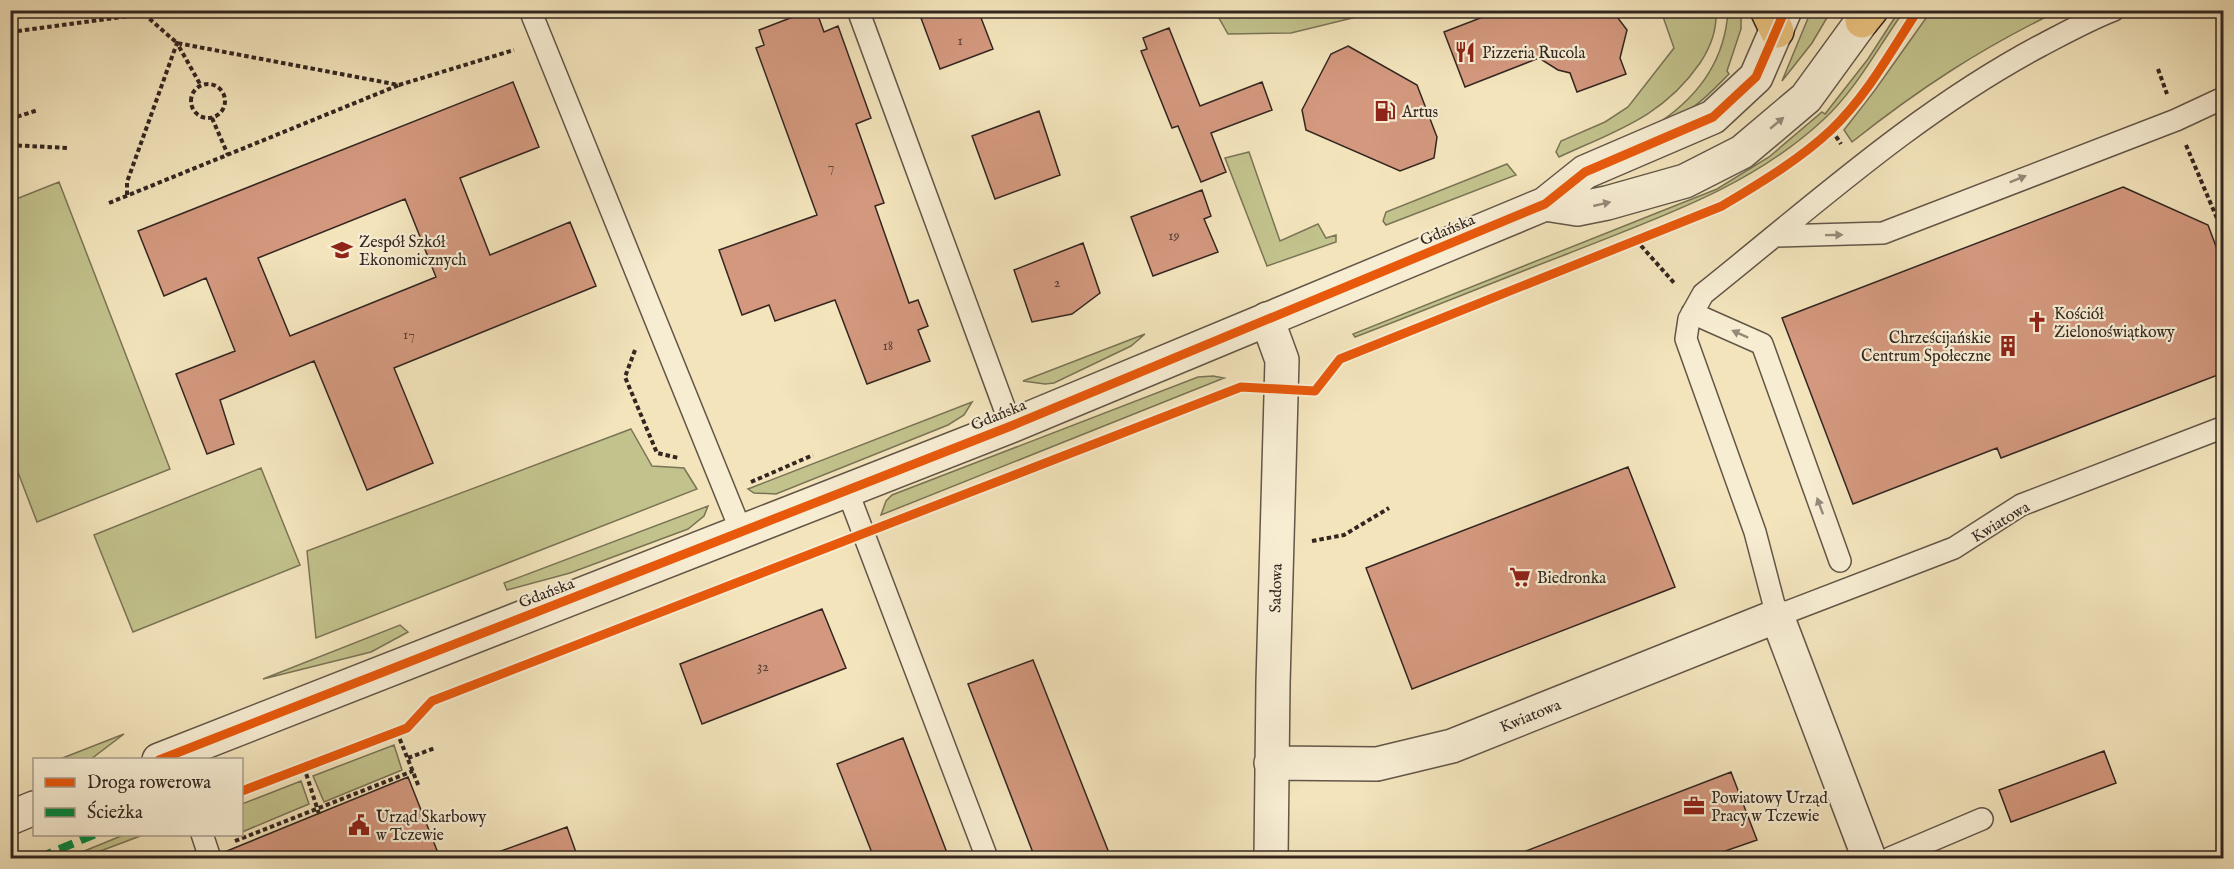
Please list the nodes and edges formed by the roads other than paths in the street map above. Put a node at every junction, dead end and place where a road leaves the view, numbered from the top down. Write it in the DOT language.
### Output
graph roads {
  1 [pos="530,10"];
  2 [pos="858,10"];
  3 [pos="2114,10"];
  4 [pos="1865,14"];
  5 [pos="1776,17"];
  6 [pos="2219,100"];
  7 [pos="1545,204"];
  8 [pos="1775,236"];
  9 [pos="1692,313"];
  10 [pos="1268,319"];
  11 [pos="1011,426"];
  12 [pos="2223,427"];
  13 [pos="847,490"];
  14 [pos="741,531"];
  15 [pos="1839,561"];
  16 [pos="1777,616"];
  17 [pos="167,758"];
  18 [pos="1271,763"];
  19 [pos="33,808"];
  20 [pos="10,818"];
  21 [pos="1982,819"];
  22 [pos="987,858"];
  23 [pos="1271,858"];
  24 [pos="1869,858"];
  25 [pos="1890,858"];
  1 -- 14 [label="lane"];
  2 -- 11 [label="lane"];
  3 -- 8 [label="lane"];
  7 -- 4 [label="street, one-way"];
  5 -- 7 [label="street, Gdańska"];
  8 -- 6 [label="lane, one-way"];
  7 -- 10 [label="street, Gdańska"];
  8 -- 9 [label="lane"];
  15 -- 9 [label="lane, one-way"];
  9 -- 16 [label="lane"];
  10 -- 11 [label="street, Gdańska"];
  10 -- 18 [label="street, Sadowa"];
  11 -- 13 [label="street, Gdańska"];
  12 -- 16 [label="lane, Kwiatowa"];
  13 -- 14 [label="street, Gdańska"];
  13 -- 22 [label="lane"];
  14 -- 17 [label="street, Gdańska"];
  16 -- 18 [label="street, Kwiatowa"];
  16 -- 24 [label="street"];
  18 -- 23 [label="street, Sadowa"];
  19 -- 20 [label="street"];
  21 -- 25 [label="lane"];
}
